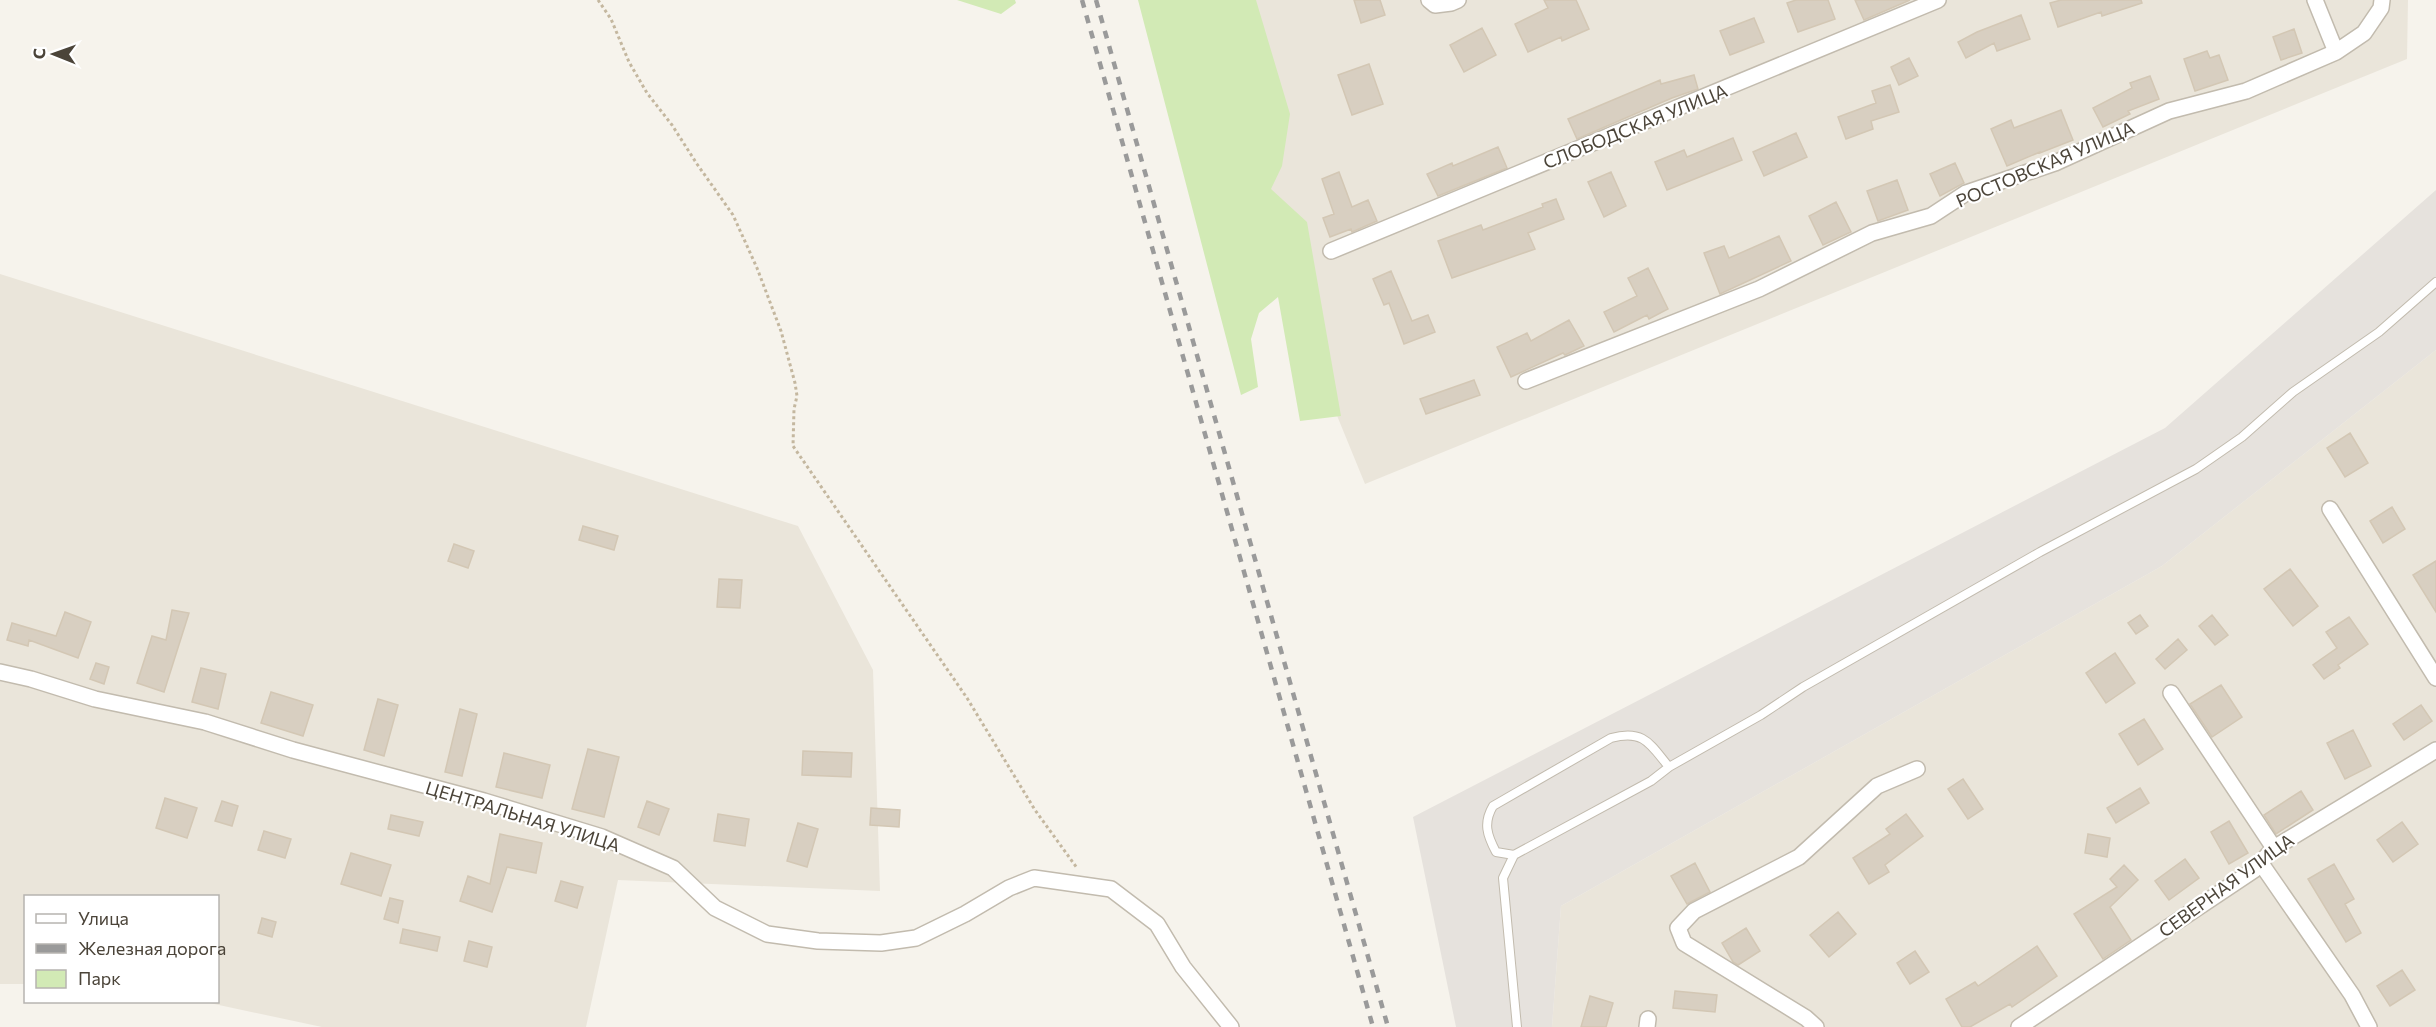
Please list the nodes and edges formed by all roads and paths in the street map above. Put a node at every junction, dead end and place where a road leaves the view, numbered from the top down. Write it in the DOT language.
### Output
graph roads {
  1 [pos="598,0"];
  2 [pos="1429,0"];
  3 [pos="1458,0"];
  4 [pos="1938,0"];
  5 [pos="2314,0"];
  6 [pos="2382,0"];
  7 [pos="2336,52"];
  8 [pos="1330,251"];
  9 [pos="2436,282"];
  10 [pos="1526,381"];
  11 [pos="2330,509"];
  12 [pos="0,672"];
  13 [pos="2436,678"];
  14 [pos="2170,693"];
  15 [pos="2436,750"];
  16 [pos="1669,767"];
  17 [pos="1917,769"];
  18 [pos="2274,848"];
  19 [pos="1514,855"];
  20 [pos="2260,862"];
  21 [pos="1091,886"];
  22 [pos="1231,1027"];
  23 [pos="1517,1027"];
  24 [pos="1816,1027"];
  25 [pos="2019,1027"];
  26 [pos="2369,1027"];
  1 -- 21 [label="path"];
  2 -- 3 [label="street"];
  4 -- 8 [label="street, СЛОБОДСКАЯ УЛИЦА"];
  5 -- 7 [label="street"];
  6 -- 7 [label="street, РОСТОВСКАЯ УЛИЦА"];
  7 -- 10 [label="street, РОСТОВСКАЯ УЛИЦА"];
  9 -- 16 [label="lane"];
  11 -- 13 [label="street"];
  12 -- 21 [label="street, ЦЕНТРАЛЬНАЯ УЛИЦА"];
  14 -- 18 [label="street"];
  15 -- 18 [label="street, СЕВЕРНАЯ УЛИЦА"];
  16 -- 19 [label="lane"];
  16 -- 19 [label="lane"];
  17 -- 24 [label="street"];
  18 -- 20 [label="street, СЕВЕРНАЯ УЛИЦА"];
  19 -- 23 [label="lane"];
  20 -- 25 [label="street, СЕВЕРНАЯ УЛИЦА"];
  20 -- 26 [label="street"];
  21 -- 22 [label="street, ЦЕНТРАЛЬНАЯ УЛИЦА"];
}
